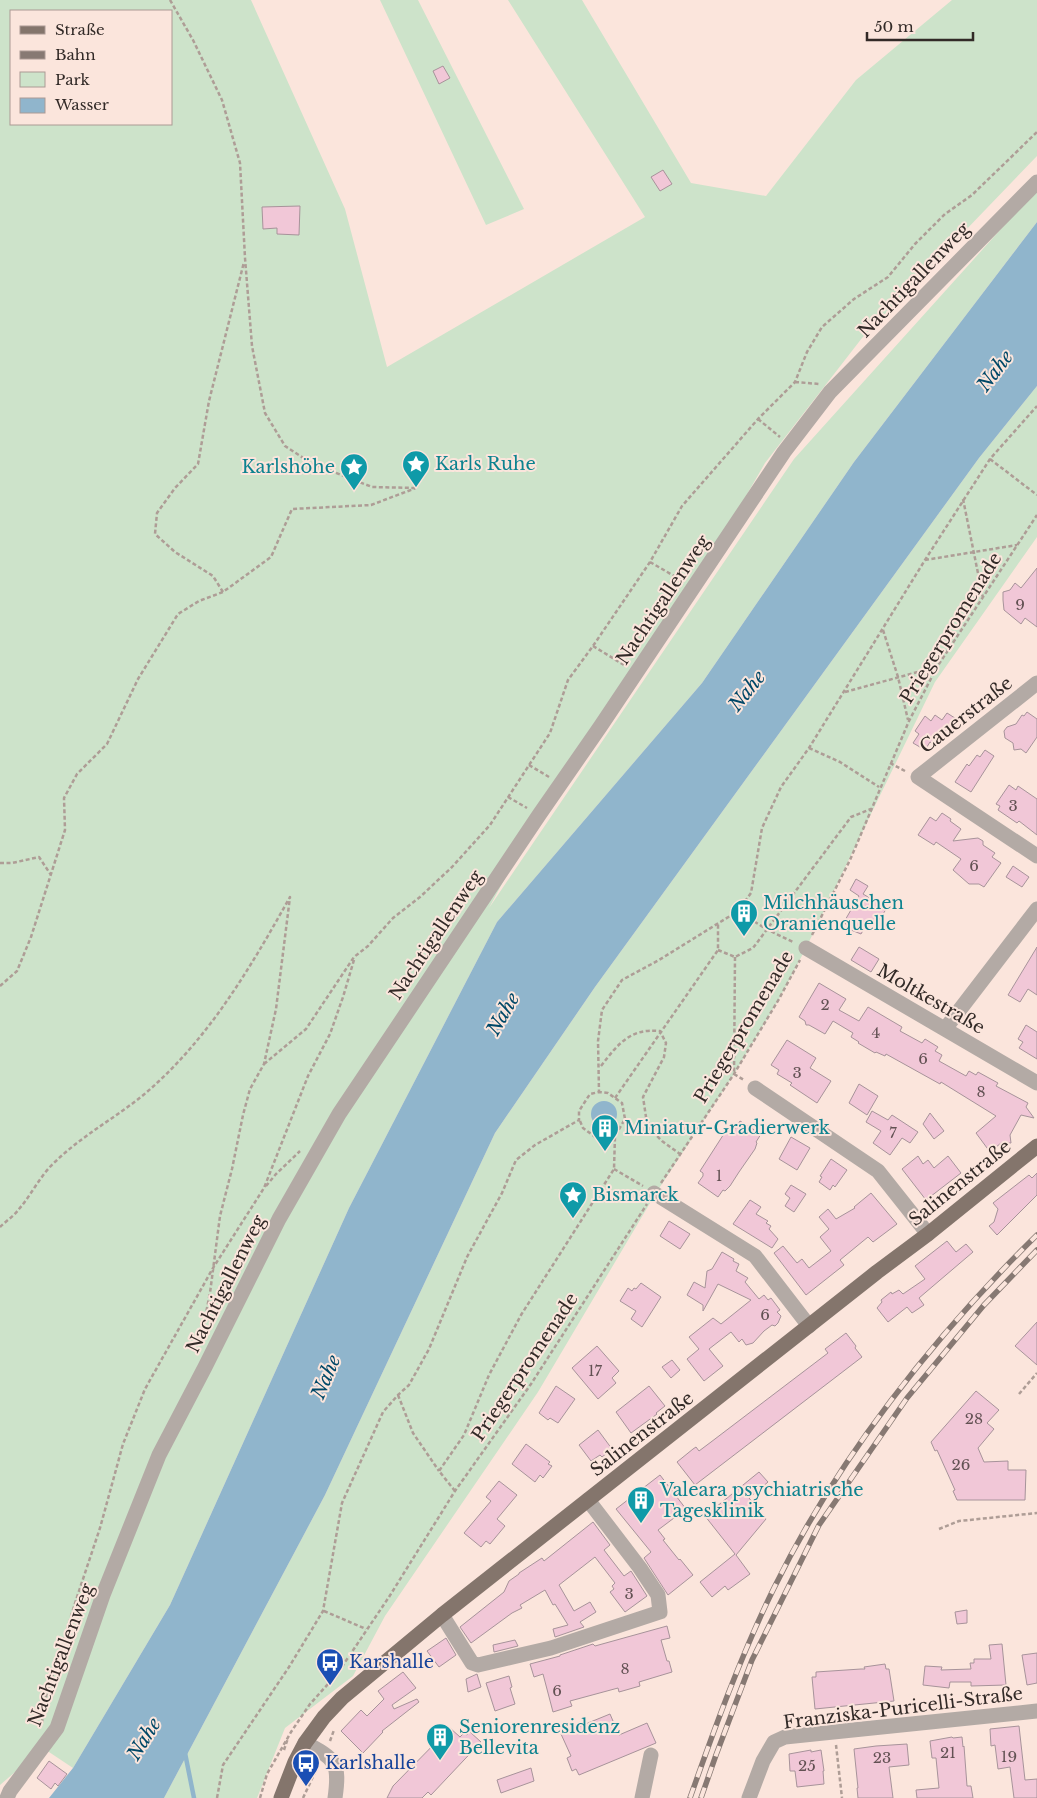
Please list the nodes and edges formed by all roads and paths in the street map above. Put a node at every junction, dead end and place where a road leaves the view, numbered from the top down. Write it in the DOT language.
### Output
graph roads {
  1 [pos="170,0"];
  2 [pos="1037,132"];
  3 [pos="1037,182"];
  4 [pos="245,258"];
  5 [pos="796,382"];
  6 [pos="830,392"];
  7 [pos="1037,406"];
  8 [pos="758,418"];
  9 [pos="785,440"];
  10 [pos="990,459"];
  11 [pos="1037,494"];
  12 [pos="963,499"];
  13 [pos="1037,515"];
  14 [pos="1018,545"];
  15 [pos="974,552"];
  16 [pos="925,560"];
  17 [pos="650,562"];
  18 [pos="679,579"];
  19 [pos="223,592"];
  20 [pos="983,598"];
  21 [pos="882,630"];
  22 [pos="593,646"];
  23 [pos="626,667"];
  24 [pos="938,667"];
  25 [pos="898,677"];
  26 [pos="1034,690"];
  27 [pos="844,692"];
  28 [pos="908,721"];
  29 [pos="808,748"];
  30 [pos="890,763"];
  31 [pos="529,765"];
  32 [pos="550,777"];
  33 [pos="918,777"];
  34 [pos="879,787"];
  35 [pos="508,797"];
  36 [pos="871,809"];
  37 [pos="529,810"];
  38 [pos="1037,856"];
  39 [pos="0,863"];
  40 [pos="52,875"];
  41 [pos="1037,910"];
  42 [pos="738,911"];
  43 [pos="718,923"];
  44 [pos="766,929"];
  45 [pos="806,948"];
  46 [pos="718,950"];
  47 [pos="354,957"];
  48 [pos="735,957"];
  49 [pos="0,986"];
  50 [pos="945,1029"];
  51 [pos="660,1031"];
  52 [pos="264,1064"];
  53 [pos="600,1067"];
  54 [pos="734,1074"];
  55 [pos="1037,1083"];
  56 [pos="755,1088"];
  57 [pos="599,1092"];
  58 [pos="615,1098"];
  59 [pos="580,1120"];
  60 [pos="615,1136"];
  61 [pos="1037,1146"];
  62 [pos="680,1154"];
  63 [pos="614,1169"];
  64 [pos="654,1193"];
  65 [pos="0,1227"];
  66 [pos="928,1234"];
  67 [pos="213,1268"];
  68 [pos="809,1326"];
  69 [pos="205,1366"];
  70 [pos="1037,1373"];
  71 [pos="1019,1394"];
  72 [pos="398,1395"];
  73 [pos="439,1471"];
  74 [pos="455,1491"];
  75 [pos="588,1500"];
  76 [pos="1037,1513"];
  77 [pos="939,1529"];
  78 [pos="324,1611"];
  79 [pos="442,1615"];
  80 [pos="366,1630"];
  81 [pos="1037,1711"];
  82 [pos="835,1733"];
  83 [pos="305,1743"];
  84 [pos="43,1748"];
  85 [pos="324,1753"];
  86 [pos="651,1754"];
  87 [pos="7,1798"];
  88 [pos="217,1798"];
  89 [pos="260,1798"];
  90 [pos="281,1798"];
  91 [pos="303,1798"];
  92 [pos="335,1798"];
  93 [pos="642,1798"];
  94 [pos="749,1798"];
  95 [pos="842,1798"];
  1 -- 4 [label="path"];
  2 -- 5 [label="path"];
  3 -- 6 [label="street, Nachtigallenweg"];
  4 -- 19 [label="path"];
  4 -- 19 [label="path"];
  5 -- 6 [label="path"];
  5 -- 8 [label="path"];
  6 -- 69 [label="street, Nachtigallenweg"];
  7 -- 10 [label="path"];
  8 -- 9 [label="path"];
  8 -- 17 [label="path"];
  10 -- 11 [label="path"];
  10 -- 12 [label="path"];
  12 -- 15 [label="path"];
  12 -- 16 [label="path"];
  13 -- 14 [label="path, Priegerpromenade"];
  14 -- 15 [label="path"];
  14 -- 20 [label="path, Priegerpromenade"];
  15 -- 16 [label="path"];
  15 -- 20 [label="path"];
  16 -- 21 [label="path"];
  17 -- 18 [label="path"];
  17 -- 22 [label="path"];
  19 -- 40 [label="path"];
  20 -- 24 [label="path, Priegerpromenade"];
  21 -- 25 [label="path"];
  21 -- 27 [label="path"];
  22 -- 23 [label="path"];
  22 -- 31 [label="path"];
  24 -- 25 [label="path"];
  24 -- 28 [label="path, Priegerpromenade"];
  25 -- 27 [label="path"];
  25 -- 28 [label="path"];
  26 -- 33 [label="street, Cauerstraße"];
  27 -- 29 [label="path"];
  28 -- 30 [label="path, Priegerpromenade"];
  29 -- 34 [label="path"];
  29 -- 42 [label="path"];
  30 -- 33 [label="path"];
  30 -- 34 [label="path, Priegerpromenade"];
  31 -- 32 [label="path"];
  31 -- 35 [label="path"];
  33 -- 38 [label="street"];
  34 -- 36 [label="path, Priegerpromenade"];
  35 -- 37 [label="path"];
  35 -- 47 [label="path"];
  36 -- 44 [label="path"];
  36 -- 45 [label="path, Priegerpromenade"];
  39 -- 40 [label="path"];
  40 -- 49 [label="path"];
  41 -- 50 [label="street"];
  42 -- 43 [label="path"];
  42 -- 44 [label="path"];
  43 -- 46 [label="path"];
  43 -- 53 [label="path"];
  44 -- 45 [label="path"];
  44 -- 48 [label="path"];
  45 -- 50 [label="street, Moltkestraße"];
  45 -- 54 [label="path, Priegerpromenade"];
  46 -- 48 [label="path"];
  46 -- 51 [label="path"];
  47 -- 52 [label="path"];
  47 -- 67 [label="path"];
  48 -- 54 [label="path"];
  50 -- 55 [label="street, Moltkestraße"];
  51 -- 53 [label="path"];
  51 -- 58 [label="path"];
  51 -- 62 [label="path"];
  52 -- 65 [label="path"];
  52 -- 67 [label="path"];
  53 -- 57 [label="path"];
  54 -- 62 [label="path, Priegerpromenade"];
  56 -- 66 [label="street"];
  57 -- 58 [label="path"];
  57 -- 59 [label="path"];
  58 -- 60 [label="path"];
  59 -- 60 [label="path"];
  59 -- 72 [label="path"];
  60 -- 63 [label="path"];
  61 -- 66 [label="main road, Salinenstraße"];
  62 -- 64 [label="path, Priegerpromenade"];
  63 -- 64 [label="path"];
  63 -- 73 [label="path"];
  64 -- 68 [label="street"];
  64 -- 74 [label="path, Priegerpromenade"];
  66 -- 68 [label="main road, Salinenstraße"];
  67 -- 69 [label="path"];
  67 -- 84 [label="path"];
  68 -- 75 [label="main road, Salinenstraße"];
  69 -- 84 [label="street, Nachtigallenweg"];
  70 -- 71 [label="path"];
  72 -- 73 [label="path"];
  72 -- 78 [label="path"];
  73 -- 74 [label="path"];
  74 -- 80 [label="path, Priegerpromenade"];
  75 -- 79 [label="main road, Salinenstraße"];
  75 -- 79 [label="street"];
  76 -- 77 [label="path"];
  78 -- 80 [label="path"];
  78 -- 88 [label="path"];
  79 -- 83 [label="main road, Salinenstraße"];
  80 -- 89 [label="path, Priegerpromenade"];
  81 -- 82 [label="street, Franziska-Puricelli-Straße"];
  82 -- 94 [label="street, Franziska-Puricelli-Straße"];
  82 -- 95 [label="path"];
  83 -- 85 [label="street"];
  83 -- 90 [label="main road, Salinenstraße"];
  84 -- 87 [label="street, Nachtigallenweg"];
  85 -- 91 [label="path"];
  85 -- 92 [label="street"];
  86 -- 93 [label="street"];
}
